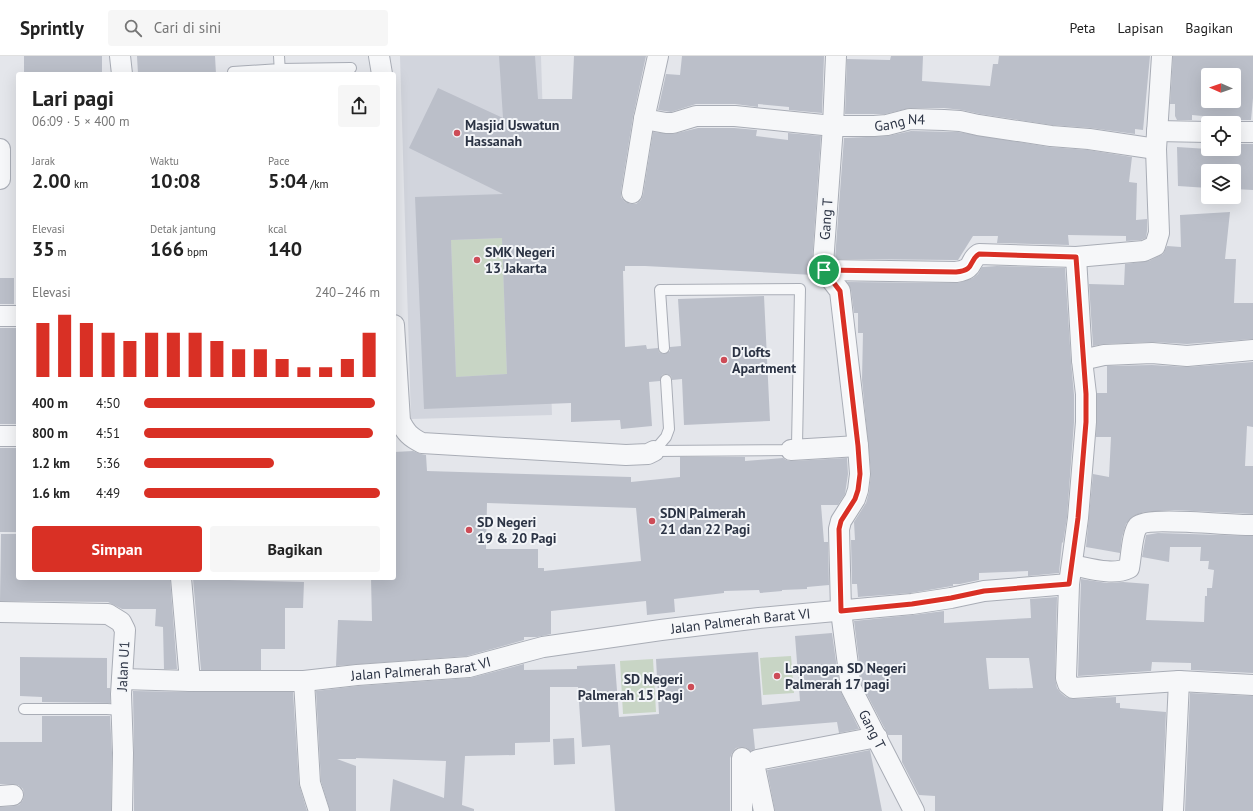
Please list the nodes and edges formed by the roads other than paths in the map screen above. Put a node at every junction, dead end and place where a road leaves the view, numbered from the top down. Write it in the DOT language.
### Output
graph roads {
  1 [pos="120,56"];
  2 [pos="278,56"];
  3 [pos="379,56"];
  4 [pos="658,56"];
  5 [pos="836,56"];
  6 [pos="1162,56"];
  7 [pos="351,68"];
  8 [pos="122,72"];
  9 [pos="233,72"];
  10 [pos="280,72"];
  11 [pos="382,72"];
  12 [pos="644,119"];
  13 [pos="833,126"];
  14 [pos="1241,132"];
  15 [pos="1253,132"];
  16 [pos="1201,133"];
  17 [pos="1156,140"];
  18 [pos="0,156"];
  19 [pos="0,179"];
  20 [pos="632,193"];
  21 [pos="1076,257"];
  22 [pos="824,270"];
  23 [pos="0,316"];
  24 [pos="16,316"];
  25 [pos="664,348"];
  26 [pos="1253,350"];
  27 [pos="1082,360"];
  28 [pos="666,380"];
  29 [pos="396,389"];
  30 [pos="397,421"];
  31 [pos="0,436"];
  32 [pos="16,436"];
  33 [pos="858,446"];
  34 [pos="792,450"];
  35 [pos="654,451"];
  36 [pos="1253,525"];
  37 [pos="1070,574"];
  38 [pos="181,580"];
  39 [pos="836,611"];
  40 [pos="0,612"];
  41 [pos="122,679"];
  42 [pos="190,681"];
  43 [pos="304,681"];
  44 [pos="1179,681"];
  45 [pos="1253,685"];
  46 [pos="24,709"];
  47 [pos="122,710"];
  48 [pos="877,737"];
  49 [pos="742,758"];
  50 [pos="122,811"];
  51 [pos="319,811"];
  52 [pos="742,811"];
  53 [pos="764,811"];
  54 [pos="914,811"];
  55 [pos="1173,811"];
  1 -- 8 [label="street"];
  2 -- 10 [label="lane"];
  3 -- 11 [label="street"];
  4 -- 12 [label="street"];
  5 -- 13 [label="street, Gang T"];
  6 -- 17 [label="street"];
  7 -- 10 [label="lane"];
  9 -- 10 [label="lane"];
  12 -- 13 [label="street, Gang N4"];
  12 -- 20 [label="street"];
  13 -- 17 [label="street, Gang N4"];
  13 -- 22 [label="street, Gang T"];
  14 -- 15 [label="street"];
  16 -- 17 [label="street, Gang N4"];
  17 -- 21 [label="street"];
  18 -- 19 [label="street"];
  21 -- 22 [label="street"];
  21 -- 27 [label="street"];
  22 -- 33 [label="street, Gang T"];
  23 -- 24 [label="street"];
  25 -- 34 [label="lane"];
  26 -- 27 [label="street"];
  27 -- 37 [label="street"];
  28 -- 35 [label="lane"];
  29 -- 30 [label="street"];
  30 -- 35 [label="street"];
  31 -- 32 [label="street"];
  33 -- 34 [label="street"];
  33 -- 39 [label="street, Gang T"];
  34 -- 35 [label="lane"];
  36 -- 37 [label="street, Jalan Palmerah Barat VI"];
  37 -- 39 [label="street, Jalan Palmerah Barat VI"];
  37 -- 44 [label="street"];
  38 -- 42 [label="street"];
  39 -- 43 [label="street, Jalan Palmerah Barat VI"];
  39 -- 48 [label="street, Gang T"];
  40 -- 41 [label="street, Jalan U1"];
  41 -- 42 [label="street, Jalan Palmerah Barat VI"];
  41 -- 47 [label="street, Jalan U1"];
  42 -- 43 [label="street, Jalan Palmerah Barat VI"];
  43 -- 51 [label="street"];
  44 -- 45 [label="street"];
  44 -- 55 [label="street"];
  46 -- 47 [label="lane"];
  47 -- 50 [label="street, Jalan U1"];
  48 -- 53 [label="street"];
  48 -- 54 [label="street, Gang T"];
  49 -- 52 [label="street"];
}
